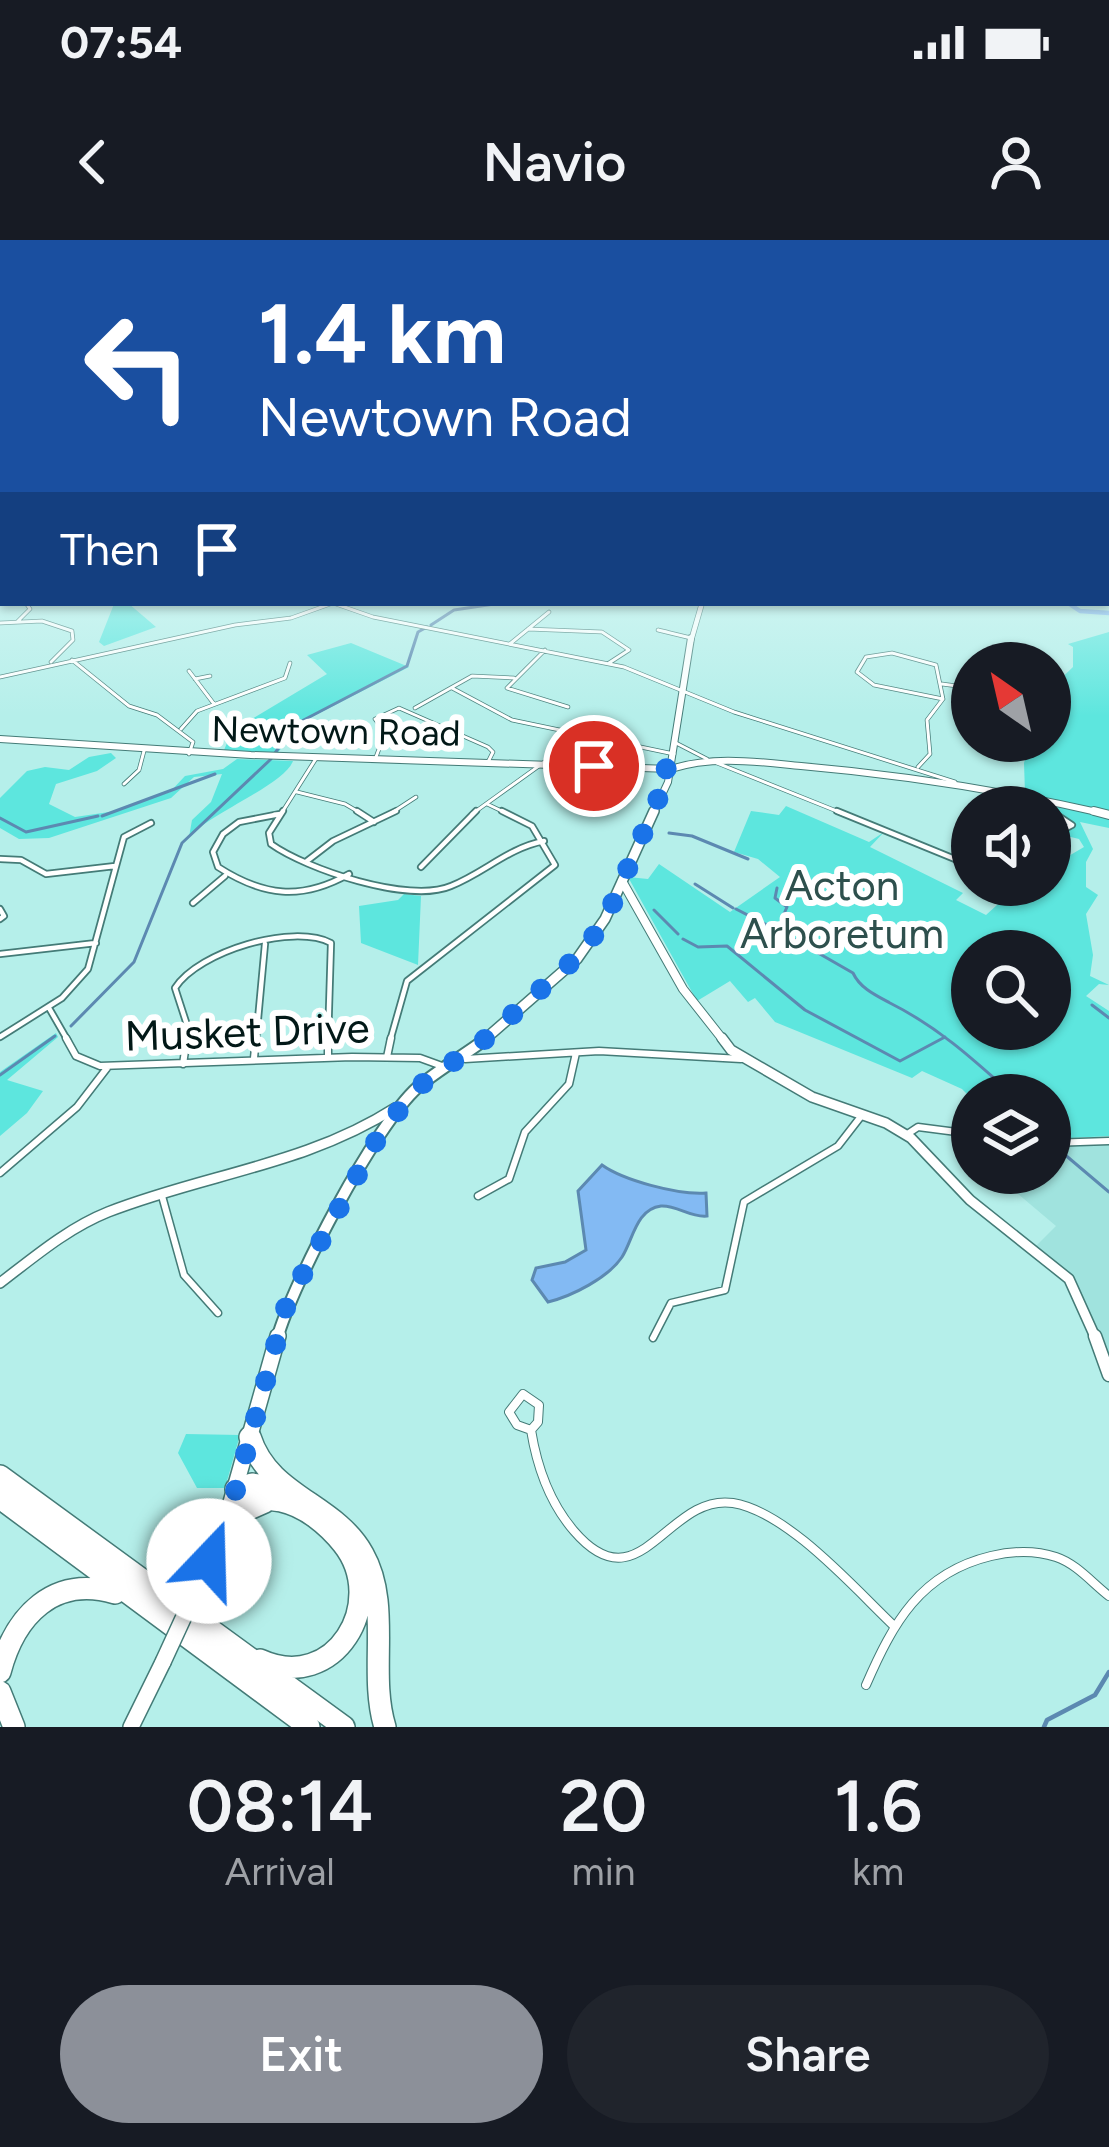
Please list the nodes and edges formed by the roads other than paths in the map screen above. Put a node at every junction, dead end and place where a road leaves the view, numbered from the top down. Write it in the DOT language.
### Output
graph roads {
  1 [pos="28,606"];
  2 [pos="325,606"];
  3 [pos="342,606"];
  4 [pos="701,606"];
  5 [pos="549,612"];
  6 [pos="18,621"];
  7 [pos="0,623"];
  8 [pos="528,629"];
  9 [pos="667,632"];
  10 [pos="691,638"];
  11 [pos="511,643"];
  12 [pos="545,650"];
  13 [pos="72,660"];
  14 [pos="290,663"];
  15 [pos="609,664"];
  16 [pos="47,665"];
  17 [pos="189,671"];
  18 [pos="210,676"];
  19 [pos="0,677"];
  20 [pos="516,679"];
  21 [pos="195,680"];
  22 [pos="940,684"];
  23 [pos="684,685"];
  24 [pos="951,685"];
  25 [pos="452,688"];
  26 [pos="944,699"];
  27 [pos="214,704"];
  28 [pos="568,707"];
  29 [pos="409,709"];
  30 [pos="181,728"];
  31 [pos="582,735"];
  32 [pos="0,739"];
  33 [pos="676,742"];
  34 [pos="144,751"];
  35 [pos="189,754"];
  36 [pos="674,754"];
  37 [pos="317,756"];
  38 [pos="376,757"];
  39 [pos="709,760"];
  40 [pos="488,762"];
  41 [pos="542,764"];
  42 [pos="729,764"];
  43 [pos="917,767"];
  44 [pos="671,769"];
  45 [pos="124,784"];
  46 [pos="960,785"];
  47 [pos="966,786"];
  48 [pos="295,792"];
  49 [pos="416,796"];
  50 [pos="487,804"];
  51 [pos="1071,806"];
  52 [pos="280,814"];
  53 [pos="1109,814"];
  54 [pos="374,821"];
  55 [pos="151,823"];
  56 [pos="544,841"];
  57 [pos="951,857"];
  58 [pos="0,859"];
  59 [pos="308,860"];
  60 [pos="117,866"];
  61 [pos="421,867"];
  62 [pos="228,874"];
  63 [pos="349,874"];
  64 [pos="622,880"];
  65 [pos="193,902"];
  66 [pos="0,909"];
  67 [pos="0,919"];
  68 [pos="98,942"];
  69 [pos="265,944"];
  70 [pos="0,954"];
  71 [pos="49,1007"];
  72 [pos="0,1037"];
  73 [pos="576,1051"];
  74 [pos="328,1057"];
  75 [pos="387,1057"];
  76 [pos="254,1058"];
  77 [pos="460,1058"];
  78 [pos="743,1060"];
  79 [pos="183,1064"];
  80 [pos="107,1067"];
  81 [pos="440,1071"];
  82 [pos="862,1115"];
  83 [pos="384,1121"];
  84 [pos="951,1132"];
  85 [pos="906,1135"];
  86 [pos="1109,1141"];
  87 [pos="1071,1142"];
  88 [pos="0,1173"];
  89 [pos="162,1196"];
  90 [pos="478,1196"];
  91 [pos="0,1283"];
  92 [pos="218,1313"];
  93 [pos="653,1338"];
  94 [pos="1109,1375"];
  95 [pos="531,1430"];
  96 [pos="250,1437"];
  97 [pos="0,1476"];
  98 [pos="236,1489"];
  99 [pos="284,1497"];
  100 [pos="0,1498"];
  101 [pos="218,1538"];
  102 [pos="1109,1596"];
  103 [pos="139,1604"];
  104 [pos="894,1626"];
  105 [pos="236,1651"];
  106 [pos="0,1672"];
  107 [pos="866,1685"];
  108 [pos="0,1692"];
  109 [pos="14,1727"];
  110 [pos="131,1727"];
  111 [pos="309,1727"];
  112 [pos="344,1727"];
  113 [pos="385,1727"];
  1 -- 6 [label="street"];
  2 -- 13 [label="street"];
  3 -- 11 [label="street"];
  4 -- 10 [label="main road"];
  5 -- 8 [label="street"];
  6 -- 7 [label="street"];
  6 -- 16 [label="street"];
  8 -- 11 [label="street"];
  8 -- 15 [label="street"];
  9 -- 10 [label="street"];
  10 -- 23 [label="main road"];
  11 -- 12 [label="street"];
  12 -- 15 [label="street"];
  12 -- 20 [label="street"];
  13 -- 16 [label="street"];
  13 -- 30 [label="street"];
  14 -- 27 [label="street"];
  15 -- 23 [label="street"];
  16 -- 19 [label="street"];
  17 -- 21 [label="street"];
  18 -- 21 [label="street"];
  20 -- 25 [label="street"];
  20 -- 28 [label="street"];
  21 -- 27 [label="street"];
  22 -- 24 [label="street"];
  22 -- 26 [label="street"];
  22 -- 26 [label="street"];
  23 -- 33 [label="main road"];
  23 -- 43 [label="street"];
  25 -- 29 [label="street"];
  25 -- 31 [label="street"];
  26 -- 43 [label="street"];
  27 -- 30 [label="street"];
  29 -- 38 [label="street"];
  29 -- 40 [label="street"];
  30 -- 35 [label="street"];
  31 -- 36 [label="street"];
  31 -- 41 [label="street"];
  32 -- 34 [label="street, Newtown Road"];
  33 -- 36 [label="main road"];
  33 -- 39 [label="street"];
  34 -- 35 [label="street, Newtown Road"];
  34 -- 45 [label="street"];
  35 -- 37 [label="street, Newtown Road"];
  36 -- 44 [label="main road"];
  37 -- 38 [label="street, Newtown Road"];
  37 -- 48 [label="street"];
  38 -- 40 [label="street, Newtown Road"];
  39 -- 42 [label="street, Newtown Road"];
  39 -- 44 [label="street, Newtown Road"];
  40 -- 41 [label="street, Newtown Road"];
  41 -- 44 [label="street, Newtown Road"];
  41 -- 50 [label="street"];
  42 -- 46 [label="street, Newtown Road"];
  42 -- 57 [label="street"];
  43 -- 46 [label="street"];
  44 -- 64 [label="main road"];
  46 -- 47 [label="street, Newtown Road"];
  48 -- 52 [label="street"];
  48 -- 54 [label="street"];
  49 -- 54 [label="street"];
  50 -- 56 [label="street"];
  50 -- 61 [label="street"];
  51 -- 53 [label="street, Newtown Road"];
  52 -- 59 [label="street"];
  52 -- 62 [label="street"];
  54 -- 59 [label="street"];
  55 -- 60 [label="street"];
  56 -- 63 [label="street"];
  56 -- 75 [label="street"];
  58 -- 60 [label="street"];
  59 -- 63 [label="street"];
  60 -- 68 [label="street"];
  62 -- 63 [label="street"];
  62 -- 65 [label="street"];
  64 -- 77 [label="main road"];
  64 -- 78 [label="street"];
  66 -- 67 [label="street"];
  68 -- 70 [label="street"];
  68 -- 71 [label="street"];
  69 -- 74 [label="street"];
  69 -- 76 [label="street"];
  69 -- 79 [label="street"];
  71 -- 72 [label="street"];
  71 -- 80 [label="street, Musket Drive"];
  73 -- 77 [label="street"];
  73 -- 78 [label="street"];
  73 -- 90 [label="street"];
  74 -- 75 [label="street, Musket Drive"];
  74 -- 76 [label="street, Musket Drive"];
  75 -- 81 [label="street, Musket Drive"];
  76 -- 79 [label="street, Musket Drive"];
  77 -- 81 [label="main road"];
  78 -- 82 [label="street"];
  79 -- 80 [label="street, Musket Drive"];
  80 -- 88 [label="street"];
  81 -- 83 [label="main road"];
  82 -- 85 [label="street"];
  82 -- 93 [label="street"];
  83 -- 89 [label="street"];
  83 -- 96 [label="main road"];
  84 -- 85 [label="street"];
  85 -- 94 [label="street"];
  86 -- 87 [label="street"];
  89 -- 91 [label="street"];
  89 -- 92 [label="street"];
  95 -- 95 [label="street"];
  95 -- 104 [label="street"];
  96 -- 98 [label="main road"];
  96 -- 99 [label="highway"];
  97 -- 105 [label="highway"];
  98 -- 99 [label="highway"];
  98 -- 101 [label="main road"];
  99 -- 101 [label="highway"];
  99 -- 105 [label="highway"];
  99 -- 113 [label="highway"];
  100 -- 103 [label="highway"];
  101 -- 110 [label="main road, bridge"];
  102 -- 104 [label="street"];
  103 -- 106 [label="highway"];
  103 -- 111 [label="highway"];
  104 -- 107 [label="street"];
  105 -- 112 [label="highway"];
  108 -- 109 [label="highway"];
}
